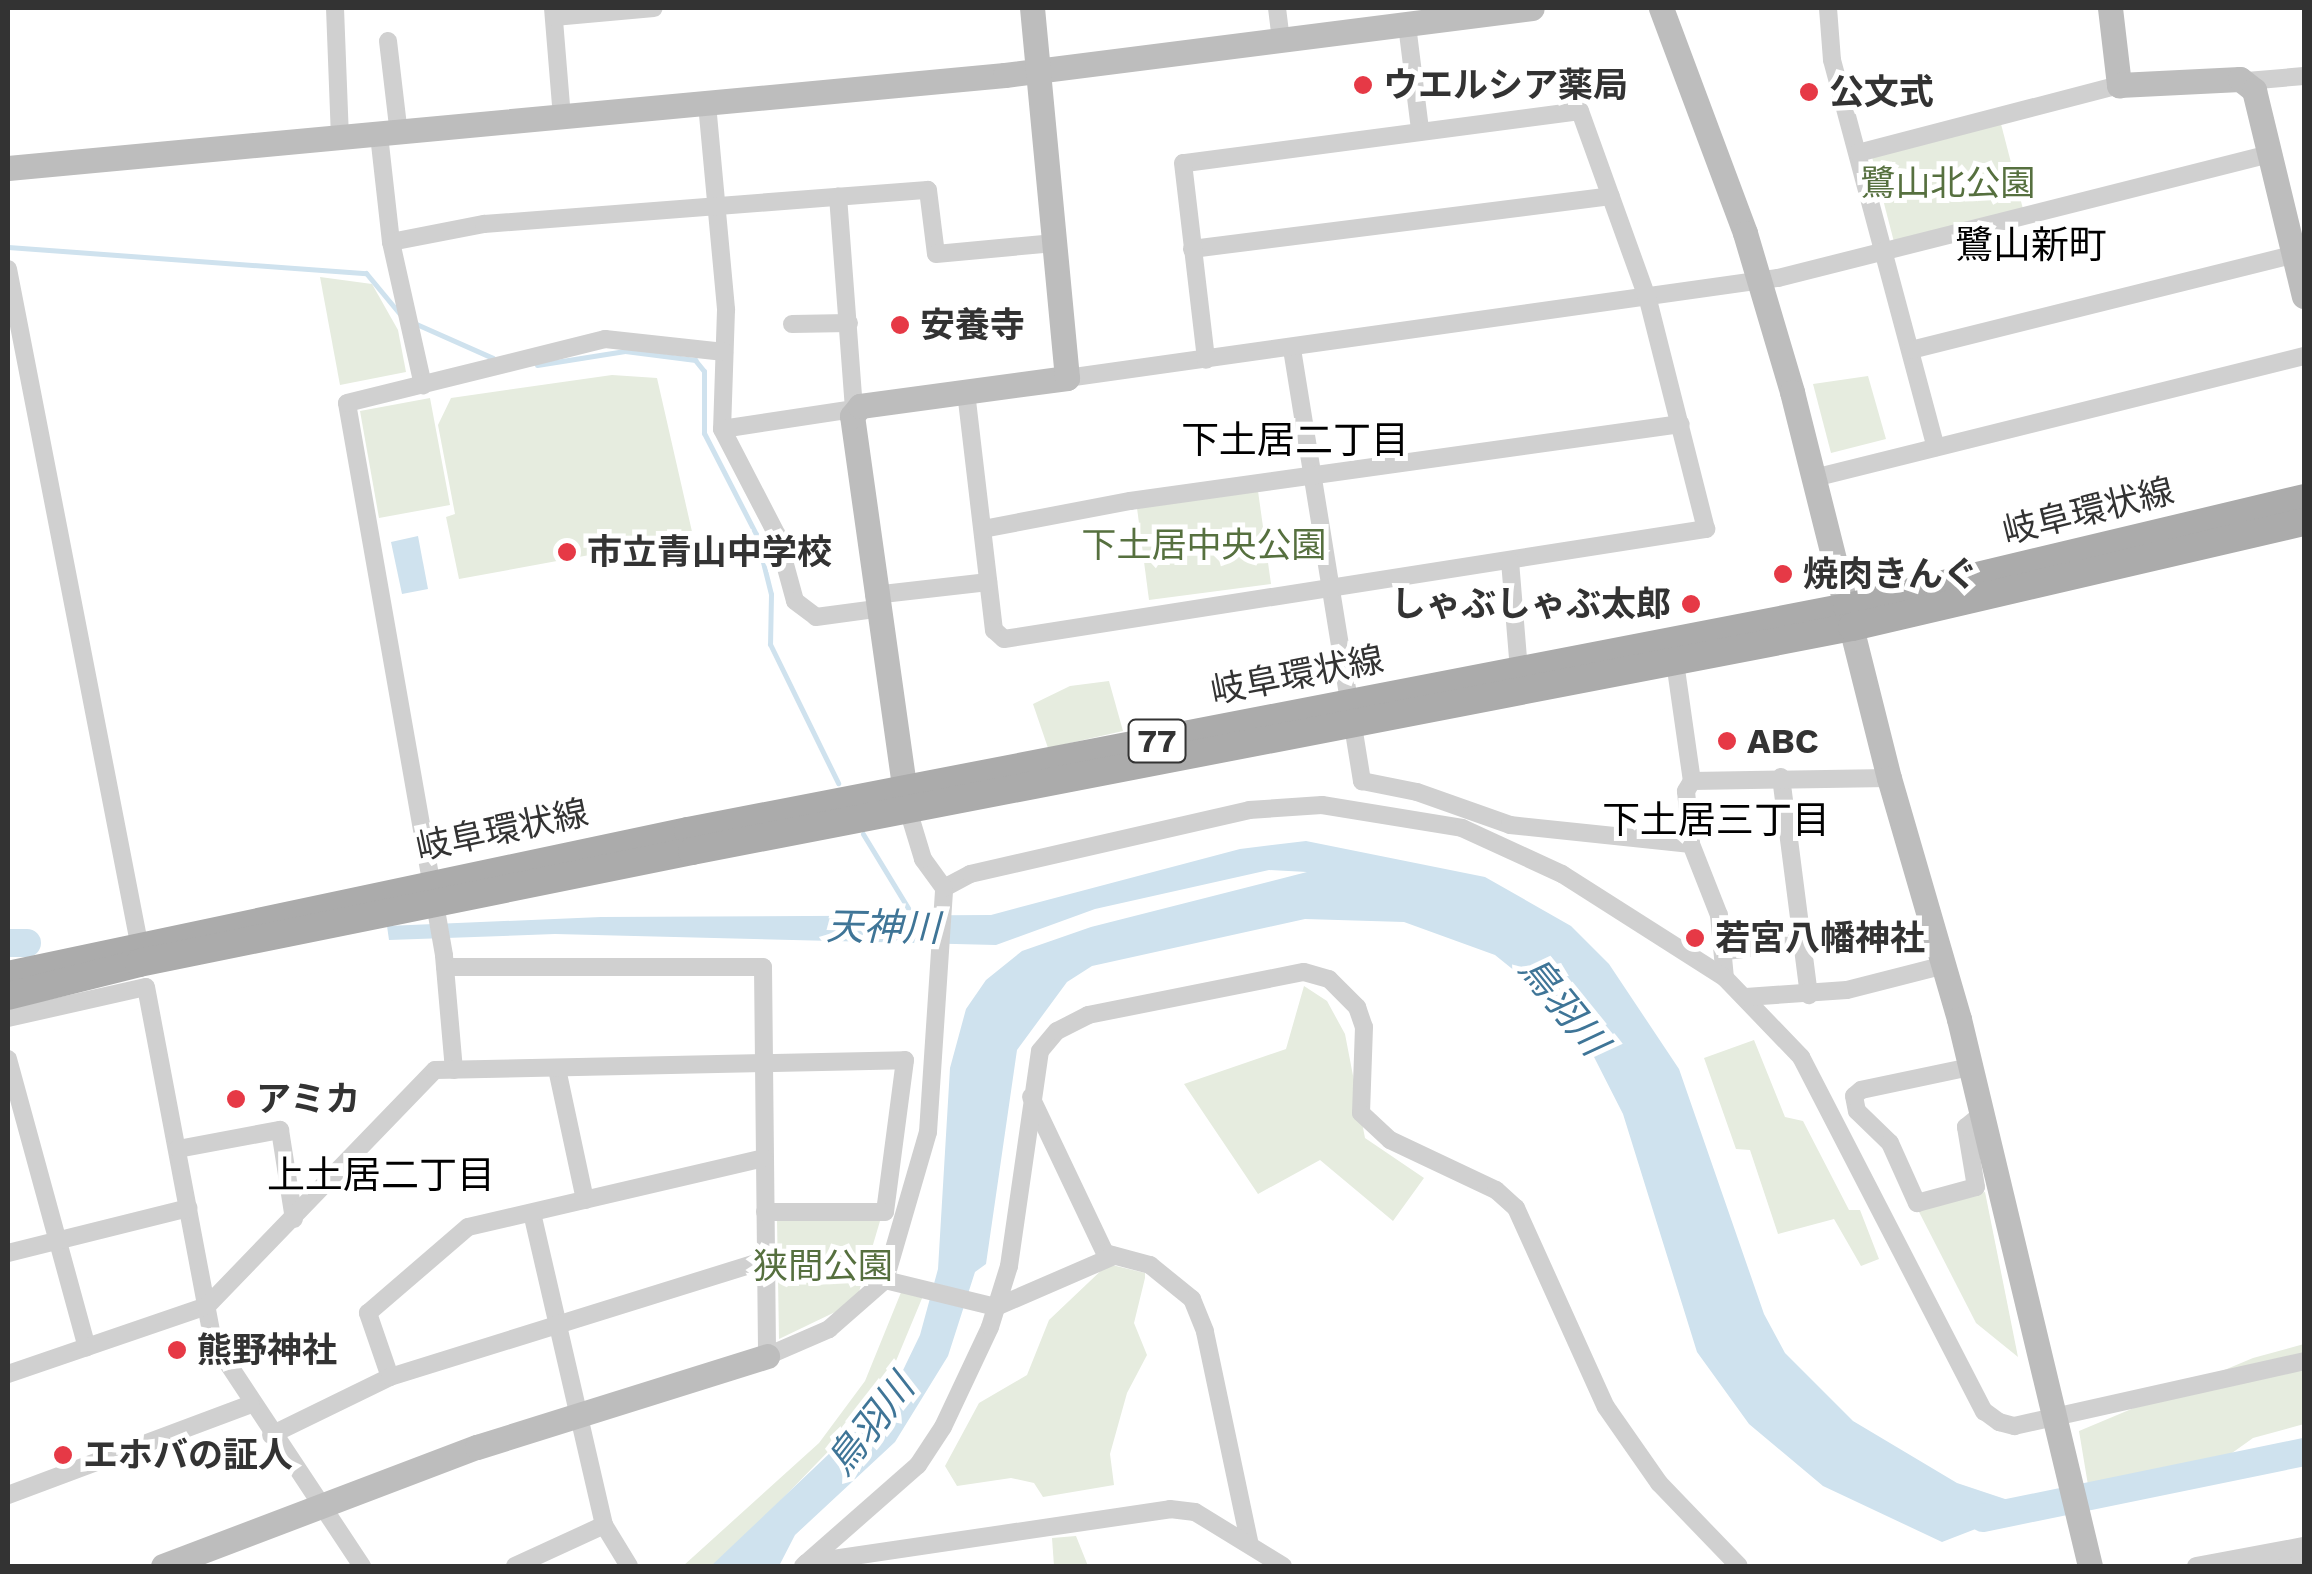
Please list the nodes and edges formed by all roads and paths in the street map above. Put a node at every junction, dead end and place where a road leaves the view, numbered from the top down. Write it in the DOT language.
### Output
graph roads {
  1 [pos="335,8"];
  2 [pos="654,8"];
  3 [pos="1032,8"];
  4 [pos="1277,8"];
  5 [pos="1532,8"];
  6 [pos="1661,8"];
  7 [pos="1828,8"];
  8 [pos="2110,8"];
  9 [pos="629,9"];
  10 [pos="554,12"];
  11 [pos="1407,25"];
  12 [pos="1281,40"];
  13 [pos="388,41"];
  14 [pos="1038,70"];
  15 [pos="2304,76"];
  16 [pos="2247,82"];
  17 [pos="2119,85"];
  18 [pos="707,104"];
  19 [pos="562,118"];
  20 [pos="1420,130"];
  21 [pos="389,135"];
  22 [pos="340,139"];
  23 [pos="1858,153"];
  24 [pos="2270,154"];
  25 [pos="8,168"];
  26 [pos="1611,196"];
  27 [pos="838,197"];
  28 [pos="717,206"];
  29 [pos="391,242"];
  30 [pos="1054,243"];
  31 [pos="1192,249"];
  32 [pos="1884,253"];
  33 [pos="2299,253"];
  34 [pos="8,269"];
  35 [pos="1759,281"];
  36 [pos="2304,296"];
  37 [pos="1648,300"];
  38 [pos="849,323"];
  39 [pos="792,324"];
  40 [pos="1292,348"];
  41 [pos="1910,350"];
  42 [pos="724,352"];
  43 [pos="2304,356"];
  44 [pos="1206,360"];
  45 [pos="1067,378"];
  46 [pos="423,385"];
  47 [pos="966,392"];
  48 [pos="854,409"];
  49 [pos="1680,424"];
  50 [pos="722,429"];
  51 [pos="1936,448"];
  52 [pos="1310,477"];
  53 [pos="1814,478"];
  54 [pos="2304,498"];
  55 [pos="2304,522"];
  56 [pos="982,529"];
  57 [pos="1510,561"];
  58 [pos="988,582"];
  59 [pos="1326,587"];
  60 [pos="875,602"];
  61 [pos="1850,617"];
  62 [pos="1675,662"];
  63 [pos="1518,671"];
  64 [pos="1348,713"];
  65 [pos="1781,777"];
  66 [pos="1888,778"];
  67 [pos="1692,781"];
  68 [pos="906,802"];
  69 [pos="1690,844"];
  70 [pos="944,888"];
  71 [pos="435,900"];
  72 [pos="1802,942"];
  73 [pos="138,943"];
  74 [pos="1726,951"];
  75 [pos="445,961"];
  76 [pos="1944,965"];
  77 [pos="8,975"];
  78 [pos="1724,978"];
  79 [pos="1808,995"];
  80 [pos="8,996"];
  81 [pos="1746,996"];
  82 [pos="8,1018"];
  83 [pos="8,1059"];
  84 [pos="764,1066"];
  85 [pos="1970,1067"];
  86 [pos="557,1068"];
  87 [pos="454,1070"];
  88 [pos="1030,1097"];
  89 [pos="1981,1114"];
  90 [pos="178,1150"];
  91 [pos="764,1158"];
  92 [pos="585,1200"];
  93 [pos="188,1208"];
  94 [pos="765,1212"];
  95 [pos="532,1213"];
  96 [pos="294,1220"];
  97 [pos="57,1241"];
  98 [pos="8,1254"];
  99 [pos="1114,1256"];
  100 [pos="766,1260"];
  101 [pos="891,1280"];
  102 [pos="207,1306"];
  103 [pos="996,1306"];
  104 [pos="556,1323"];
  105 [pos="87,1346"];
  106 [pos="767,1356"];
  107 [pos="2304,1361"];
  108 [pos="8,1374"];
  109 [pos="390,1376"];
  110 [pos="251,1404"];
  111 [pos="578,1417"];
  112 [pos="2057,1424"];
  113 [pos="272,1435"];
  114 [pos="8,1494"];
  115 [pos="320,1508"];
  116 [pos="604,1525"];
  117 [pos="1249,1542"];
  118 [pos="2304,1546"];
  119 [pos="2225,1560"];
  120 [pos="2304,1561"];
  121 [pos="804,1565"];
  122 [pos="163,1566"];
  123 [pos="362,1566"];
  124 [pos="515,1566"];
  125 [pos="629,1566"];
  126 [pos="1283,1566"];
  127 [pos="1739,1566"];
  128 [pos="2090,1566"];
  129 [pos="2196,1566"];
  1 -- 22 [label="street"];
  2 -- 9 [label="street"];
  3 -- 14 [label="street"];
  4 -- 12 [label="street"];
  5 -- 11 [label="street"];
  6 -- 35 [label="street"];
  7 -- 23 [label="street"];
  8 -- 17 [label="street"];
  9 -- 10 [label="street"];
  10 -- 19 [label="street"];
  11 -- 12 [label="street"];
  11 -- 20 [label="street"];
  12 -- 14 [label="street"];
  13 -- 21 [label="street"];
  14 -- 18 [label="street"];
  14 -- 30 [label="street"];
  15 -- 16 [label="street"];
  16 -- 17 [label="street"];
  16 -- 24 [label="street"];
  17 -- 23 [label="street"];
  18 -- 19 [label="street"];
  18 -- 28 [label="street"];
  19 -- 21 [label="street"];
  20 -- 26 [label="street"];
  20 -- 31 [label="street"];
  21 -- 22 [label="street"];
  21 -- 29 [label="street"];
  22 -- 25 [label="street"];
  23 -- 32 [label="street"];
  24 -- 32 [label="street"];
  24 -- 33 [label="street"];
  26 -- 31 [label="street"];
  26 -- 37 [label="street"];
  27 -- 28 [label="street"];
  27 -- 30 [label="street"];
  27 -- 38 [label="street"];
  28 -- 29 [label="street"];
  28 -- 42 [label="street"];
  29 -- 46 [label="street"];
  30 -- 45 [label="street"];
  31 -- 44 [label="street"];
  32 -- 35 [label="street"];
  32 -- 41 [label="street"];
  33 -- 36 [label="street"];
  33 -- 41 [label="street"];
  34 -- 73 [label="street"];
  35 -- 37 [label="street"];
  35 -- 53 [label="street"];
  37 -- 40 [label="street"];
  37 -- 49 [label="street"];
  38 -- 39 [label="street"];
  38 -- 48 [label="street"];
  40 -- 44 [label="street"];
  40 -- 52 [label="street"];
  41 -- 51 [label="street"];
  42 -- 46 [label="street"];
  42 -- 50 [label="street"];
  43 -- 51 [label="street"];
  44 -- 45 [label="street"];
  45 -- 47 [label="street"];
  46 -- 71 [label="street"];
  47 -- 48 [label="street"];
  47 -- 56 [label="street"];
  48 -- 50 [label="street"];
  48 -- 60 [label="street"];
  49 -- 52 [label="street"];
  49 -- 57 [label="street"];
  50 -- 60 [label="street"];
  51 -- 53 [label="street"];
  52 -- 56 [label="street"];
  52 -- 59 [label="street"];
  53 -- 61 [label="street"];
  54 -- 61 [label="main road, 岐阜環状線 / 77"];
  55 -- 61 [label="main road, 岐阜環状線 / 77"];
  56 -- 58 [label="street"];
  57 -- 59 [label="street"];
  57 -- 63 [label="street"];
  58 -- 59 [label="street"];
  58 -- 60 [label="street"];
  59 -- 64 [label="street"];
  60 -- 68 [label="street"];
  61 -- 62 [label="main road, 岐阜環状線 / 77"];
  61 -- 63 [label="main road, 岐阜環状線 / 77"];
  61 -- 66 [label="street"];
  62 -- 64 [label="main road, 岐阜環状線 / 77"];
  62 -- 67 [label="street"];
  63 -- 64 [label="main road, 岐阜環状線 / 77"];
  64 -- 68 [label="main road, 岐阜環状線 / 77"];
  64 -- 69 [label="street"];
  65 -- 66 [label="street"];
  65 -- 67 [label="street"];
  65 -- 72 [label="street"];
  66 -- 76 [label="street"];
  67 -- 69 [label="street"];
  68 -- 70 [label="street"];
  68 -- 71 [label="main road, 岐阜環状線 / 77"];
  69 -- 74 [label="street"];
  70 -- 78 [label="street"];
  70 -- 101 [label="street"];
  71 -- 73 [label="main road, 岐阜環状線 / 77"];
  71 -- 75 [label="street"];
  71 -- 80 [label="main road, 岐阜環状線 / 77"];
  72 -- 74 [label="street"];
  72 -- 79 [label="street"];
  73 -- 77 [label="main road, 岐阜環状線 / 77"];
  74 -- 78 [label="street"];
  75 -- 84 [label="street"];
  75 -- 87 [label="street"];
  76 -- 79 [label="street"];
  76 -- 85 [label="street"];
  78 -- 81 [label="street"];
  79 -- 81 [label="street"];
  81 -- 112 [label="street"];
  82 -- 90 [label="street"];
  83 -- 97 [label="street"];
  84 -- 86 [label="street"];
  84 -- 91 [label="street"];
  84 -- 94 [label="street"];
  85 -- 89 [label="street"];
  85 -- 89 [label="street"];
  86 -- 87 [label="street"];
  86 -- 92 [label="street"];
  87 -- 96 [label="street"];
  88 -- 99 [label="street"];
  88 -- 103 [label="street"];
  88 -- 127 [label="street"];
  89 -- 112 [label="street"];
  90 -- 93 [label="street"];
  90 -- 96 [label="street"];
  91 -- 92 [label="street"];
  91 -- 94 [label="street"];
  92 -- 95 [label="street"];
  93 -- 97 [label="street"];
  93 -- 102 [label="street"];
  94 -- 100 [label="street"];
  95 -- 104 [label="street"];
  95 -- 109 [label="street"];
  96 -- 102 [label="street"];
  97 -- 98 [label="street"];
  97 -- 105 [label="street"];
  99 -- 103 [label="street"];
  99 -- 117 [label="street"];
  100 -- 104 [label="street"];
  100 -- 106 [label="street"];
  101 -- 103 [label="street"];
  101 -- 106 [label="street"];
  102 -- 105 [label="street"];
  102 -- 110 [label="street"];
  103 -- 121 [label="street"];
  104 -- 109 [label="street"];
  104 -- 111 [label="street"];
  105 -- 108 [label="street"];
  106 -- 111 [label="street"];
  107 -- 112 [label="street"];
  109 -- 113 [label="street"];
  110 -- 113 [label="street"];
  110 -- 114 [label="street"];
  111 -- 115 [label="street"];
  111 -- 116 [label="street"];
  112 -- 128 [label="street"];
  113 -- 115 [label="street"];
  115 -- 122 [label="street"];
  115 -- 123 [label="street"];
  116 -- 124 [label="street"];
  116 -- 125 [label="street"];
  117 -- 121 [label="street"];
  117 -- 126 [label="street"];
  118 -- 119 [label="street"];
  119 -- 120 [label="street"];
  119 -- 129 [label="street"];
}
